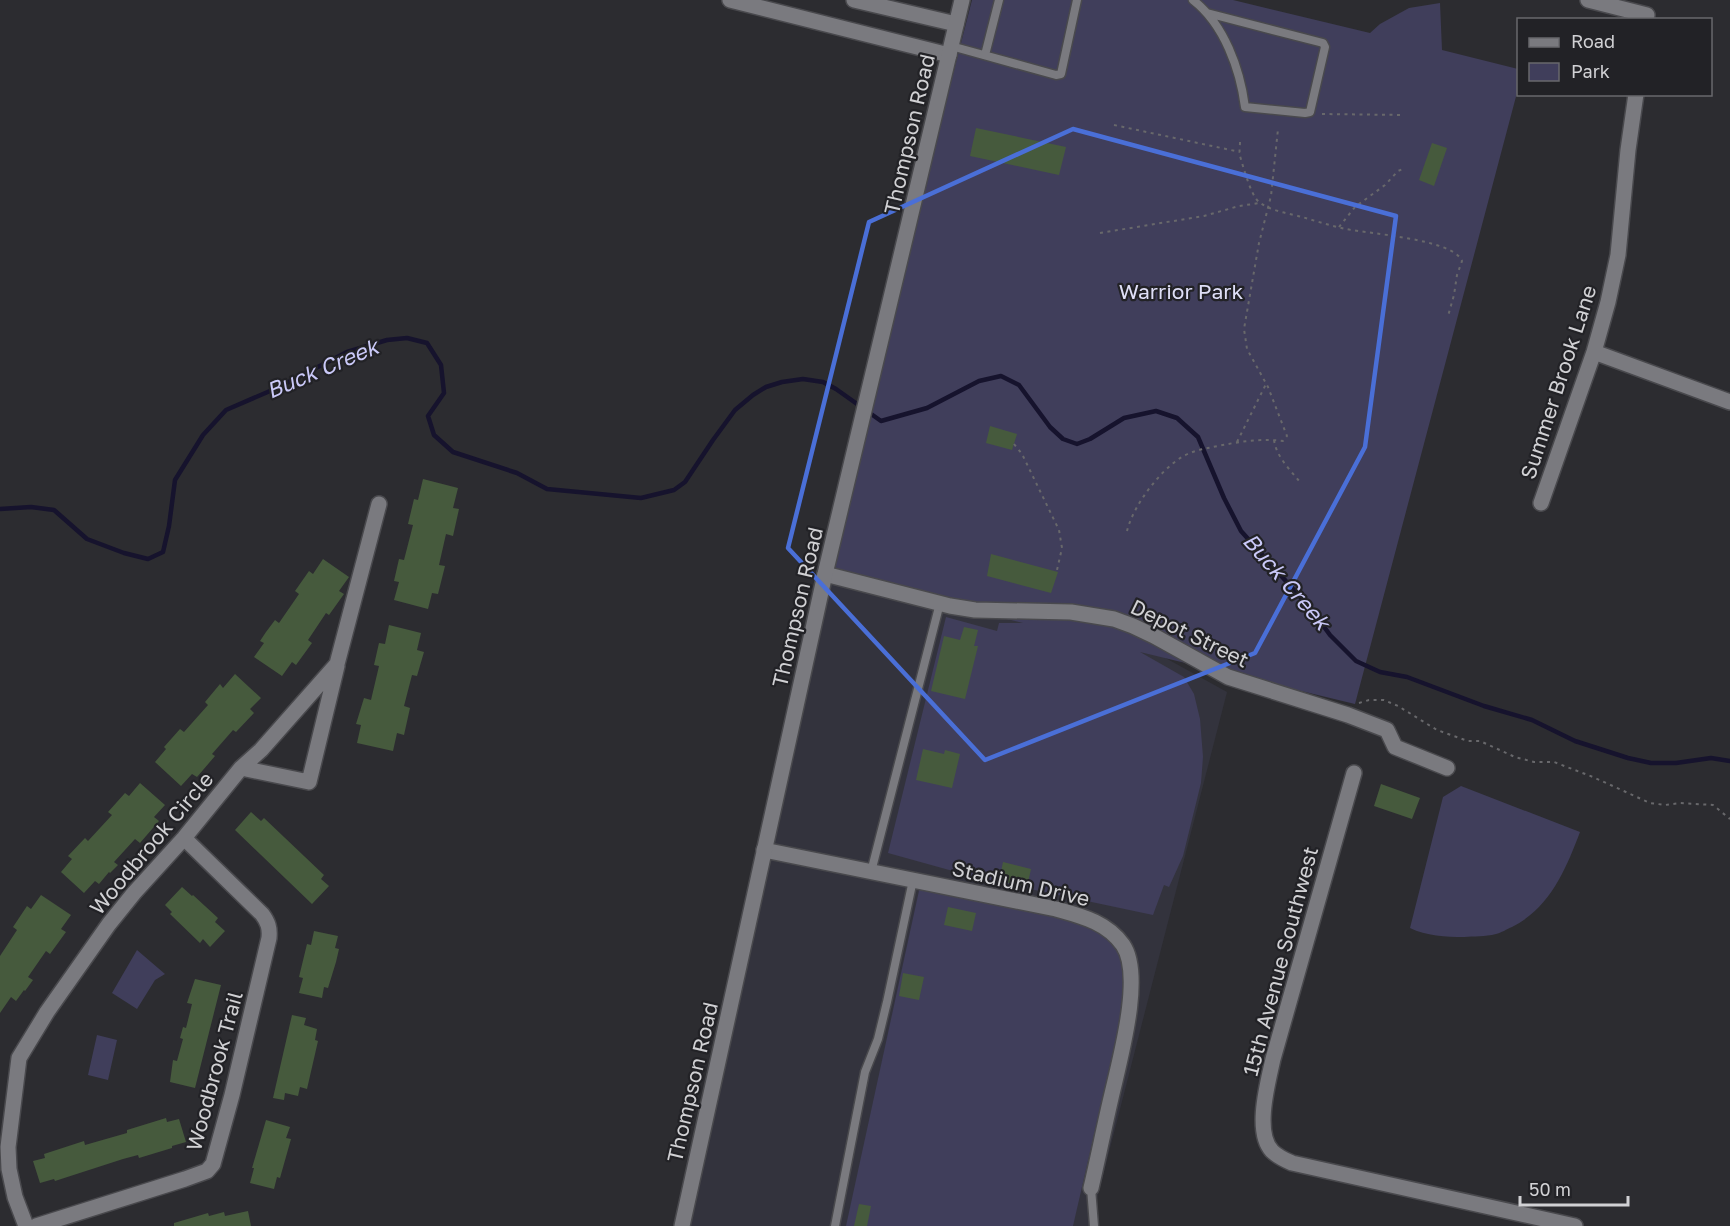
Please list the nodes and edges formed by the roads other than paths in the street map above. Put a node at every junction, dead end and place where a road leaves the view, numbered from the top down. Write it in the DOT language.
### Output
graph roads {
  1 [pos="730,0"];
  2 [pos="854,0"];
  3 [pos="962,0"];
  4 [pos="999,0"];
  5 [pos="1077,0"];
  6 [pos="1193,0"];
  7 [pos="1588,0"];
  8 [pos="1652,0"];
  9 [pos="1207,13"];
  10 [pos="1647,17"];
  11 [pos="956,24"];
  12 [pos="950,51"];
  13 [pos="985,55"];
  14 [pos="1636,96"];
  15 [pos="1594,352"];
  16 [pos="1730,402"];
  17 [pos="1541,503"];
  18 [pos="379,504"];
  19 [pos="825,574"];
  20 [pos="940,603"];
  21 [pos="337,664"];
  22 [pos="242,768"];
  23 [pos="1447,768"];
  24 [pos="1354,773"];
  25 [pos="184,838"];
  26 [pos="764,850"];
  27 [pos="871,872"];
  28 [pos="913,880"];
  29 [pos="1091,1188"];
  30 [pos="1552,1223"];
  31 [pos="26,1226"];
  32 [pos="36,1226"];
  33 [pos="682,1226"];
  34 [pos="835,1226"];
  35 [pos="1094,1226"];
  36 [pos="1575,1226"];
  1 -- 12 [label="street"];
  2 -- 11 [label="street"];
  3 -- 11 [label="street, Thompson Road"];
  4 -- 13 [label="lane"];
  5 -- 13 [label="lane"];
  6 -- 9 [label="lane"];
  7 -- 10 [label="street"];
  8 -- 10 [label="street"];
  9 -- 9 [label="lane"];
  11 -- 12 [label="street, Thompson Road"];
  12 -- 13 [label="lane"];
  12 -- 19 [label="street, Thompson Road"];
  14 -- 15 [label="street, Summer Brook Lane"];
  15 -- 16 [label="street"];
  15 -- 17 [label="street, Summer Brook Lane"];
  18 -- 21 [label="street, Woodbrook Circle"];
  19 -- 20 [label="street, Depot Street"];
  19 -- 26 [label="street, Thompson Road"];
  20 -- 23 [label="street, Depot Street"];
  20 -- 27 [label="lane"];
  21 -- 22 [label="street, Woodbrook Circle"];
  21 -- 22 [label="street"];
  22 -- 25 [label="street, Woodbrook Circle"];
  24 -- 30 [label="street, 15th Avenue Southwest"];
  25 -- 31 [label="street, Woodbrook Circle"];
  25 -- 32 [label="street, Woodbrook Trail"];
  26 -- 27 [label="street, Stadium Drive"];
  26 -- 33 [label="street, Thompson Road"];
  27 -- 28 [label="street, Stadium Drive"];
  28 -- 29 [label="street, Stadium Drive"];
  28 -- 34 [label="lane"];
  29 -- 35 [label="lane"];
  30 -- 36 [label="street"];
}
